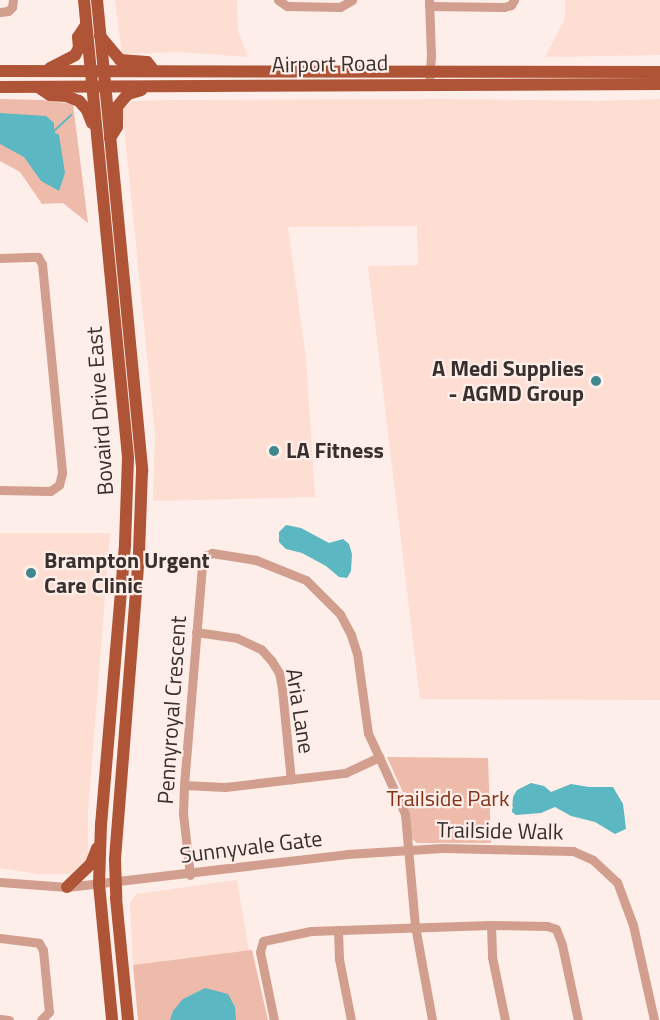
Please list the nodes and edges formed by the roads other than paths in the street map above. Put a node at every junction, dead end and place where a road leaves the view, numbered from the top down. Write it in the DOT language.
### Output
graph roads {
  1 [pos="13,0"];
  2 [pos="84,0"];
  3 [pos="97,0"];
  4 [pos="279,0"];
  5 [pos="351,0"];
  6 [pos="514,0"];
  7 [pos="429,3"];
  8 [pos="0,12"];
  9 [pos="86,25"];
  10 [pos="99,36"];
  11 [pos="0,71"];
  12 [pos="42,71"];
  13 [pos="97,71"];
  14 [pos="154,71"];
  15 [pos="660,72"];
  16 [pos="429,78"];
  17 [pos="660,84"];
  18 [pos="98,86"];
  19 [pos="151,86"];
  20 [pos="0,87"];
  21 [pos="38,87"];
  22 [pos="103,139"];
  23 [pos="0,258"];
  24 [pos="0,490"];
  25 [pos="125,545"];
  26 [pos="139,554"];
  27 [pos="196,632"];
  28 [pos="380,757"];
  29 [pos="291,780"];
  30 [pos="184,785"];
  31 [pos="101,838"];
  32 [pos="408,850"];
  33 [pos="190,874"];
  34 [pos="0,882"];
  35 [pos="116,883"];
  36 [pos="99,884"];
  37 [pos="67,887"];
  38 [pos="491,925"];
  39 [pos="415,926"];
  40 [pos="338,930"];
  41 [pos="0,938"];
  42 [pos="0,1019"];
  43 [pos="9,1020"];
  44 [pos="41,1020"];
  45 [pos="112,1020"];
  46 [pos="128,1020"];
  47 [pos="274,1020"];
  48 [pos="351,1020"];
  49 [pos="432,1020"];
  50 [pos="505,1020"];
  51 [pos="578,1020"];
  52 [pos="654,1020"];
  1 -- 8 [label="street"];
  2 -- 9 [label="main road"];
  3 -- 10 [label="main road"];
  4 -- 5 [label="street"];
  6 -- 7 [label="street"];
  7 -- 16 [label="street"];
  9 -- 12 [label="main road"];
  9 -- 13 [label="main road"];
  10 -- 13 [label="main road"];
  10 -- 14 [label="main road"];
  11 -- 12 [label="main road, Airport Road"];
  12 -- 13 [label="main road, Airport Road"];
  13 -- 14 [label="main road, Airport Road"];
  13 -- 18 [label="main road, Bovaird Drive East"];
  14 -- 16 [label="main road, Airport Road"];
  15 -- 16 [label="main road, Airport Road"];
  16 -- 17 [label="main road, Airport Road"];
  16 -- 19 [label="main road, Airport Road"];
  18 -- 19 [label="main road, Airport Road"];
  18 -- 21 [label="main road, Airport Road"];
  18 -- 22 [label="main road, Bovaird Drive East"];
  19 -- 22 [label="main road"];
  20 -- 21 [label="main road, Airport Road"];
  21 -- 22 [label="main road"];
  22 -- 25 [label="main road, Bovaird Drive East"];
  22 -- 26 [label="main road, Bovaird Drive East"];
  23 -- 24 [label="street"];
  25 -- 26 [label="main road"];
  25 -- 31 [label="main road, Bovaird Drive East"];
  26 -- 35 [label="main road, Bovaird Drive East"];
  27 -- 28 [label="street, Pennyroyal Crescent"];
  27 -- 29 [label="street, Aria Lane"];
  27 -- 30 [label="street, Pennyroyal Crescent"];
  28 -- 29 [label="street"];
  28 -- 32 [label="street, Pennyroyal Crescent"];
  29 -- 30 [label="street"];
  30 -- 33 [label="street, Pennyroyal Crescent"];
  31 -- 36 [label="main road, Bovaird Drive East"];
  31 -- 37 [label="main road"];
  32 -- 33 [label="street, Sunnyvale Gate"];
  32 -- 39 [label="street, Pennyroyal Crescent"];
  32 -- 52 [label="street, Trailside Walk"];
  33 -- 35 [label="street, Sunnyvale Gate"];
  34 -- 37 [label="street, Sunnyvale Gate"];
  35 -- 36 [label="street, Sunnyvale Gate"];
  35 -- 46 [label="main road, Bovaird Drive East"];
  36 -- 37 [label="street, Sunnyvale Gate"];
  36 -- 45 [label="main road, Bovaird Drive East"];
  38 -- 39 [label="street"];
  38 -- 50 [label="street"];
  38 -- 51 [label="street"];
  39 -- 40 [label="street"];
  39 -- 49 [label="street, Pennyroyal Crescent"];
  40 -- 47 [label="street"];
  40 -- 48 [label="street"];
  41 -- 44 [label="street"];
  42 -- 43 [label="street"];
}
